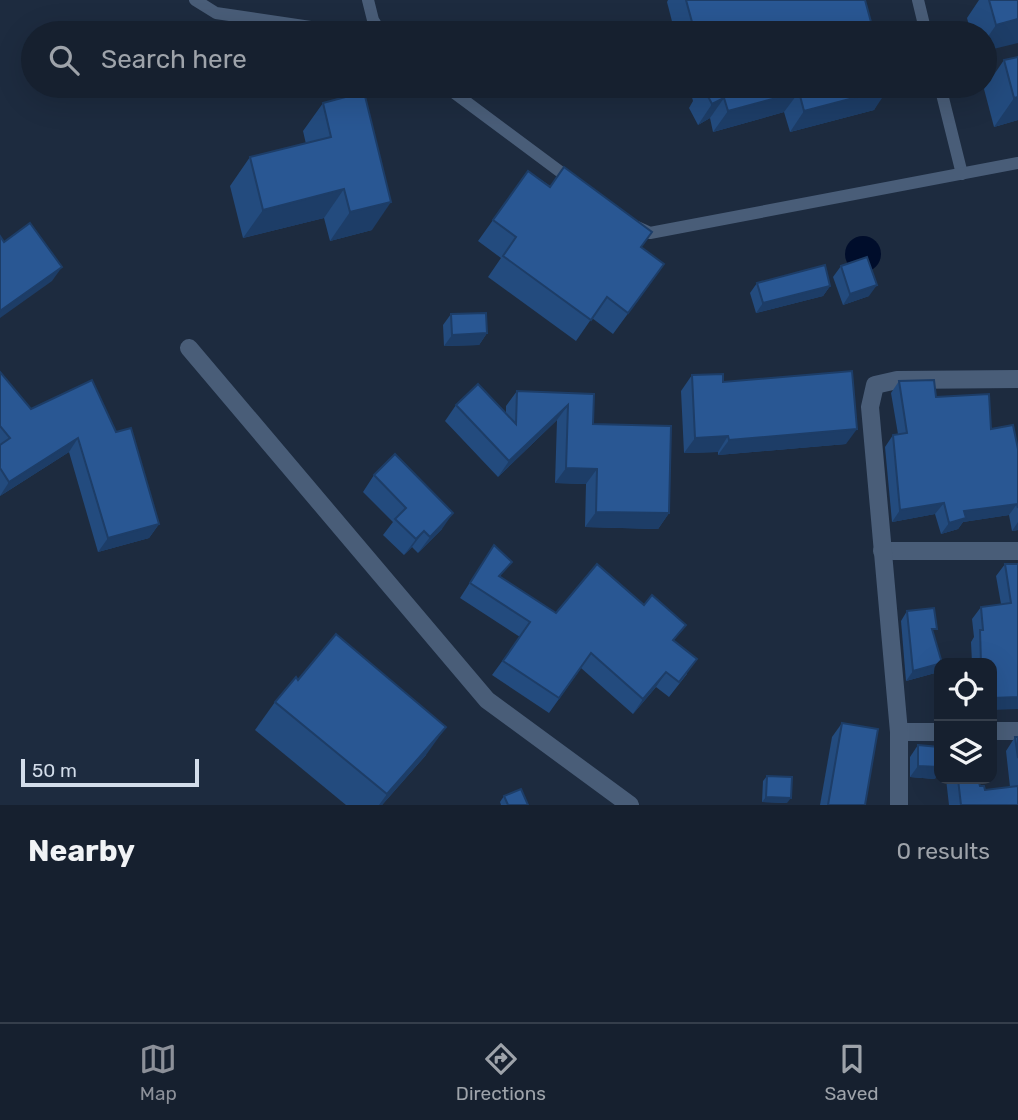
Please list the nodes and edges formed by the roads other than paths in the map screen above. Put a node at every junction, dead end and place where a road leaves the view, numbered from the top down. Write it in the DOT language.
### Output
graph roads {
  1 [pos="195,0"];
  2 [pos="369,0"];
  3 [pos="918,0"];
  4 [pos="270,21"];
  5 [pos="374,21"];
  6 [pos="923,21"];
  7 [pos="461,98"];
  8 [pos="943,98"];
  9 [pos="1018,163"];
  10 [pos="962,174"];
  11 [pos="587,191"];
  12 [pos="630,224"];
  13 [pos="189,348"];
  14 [pos="1018,379"];
  15 [pos="881,551"];
  16 [pos="1018,551"];
  17 [pos="997,731"];
  18 [pos="1018,731"];
  19 [pos="899,732"];
  20 [pos="934,732"];
  21 [pos="630,805"];
  22 [pos="899,805"];
  1 -- 4 [label="lane"];
  2 -- 5 [label="lane"];
  3 -- 6 [label="lane"];
  7 -- 11 [label="lane"];
  8 -- 10 [label="lane"];
  9 -- 10 [label="lane"];
  10 -- 12 [label="lane"];
  13 -- 21 [label="street"];
  14 -- 15 [label="street"];
  15 -- 16 [label="street"];
  15 -- 19 [label="street"];
  17 -- 18 [label="street"];
  19 -- 20 [label="street"];
  19 -- 22 [label="street"];
}
